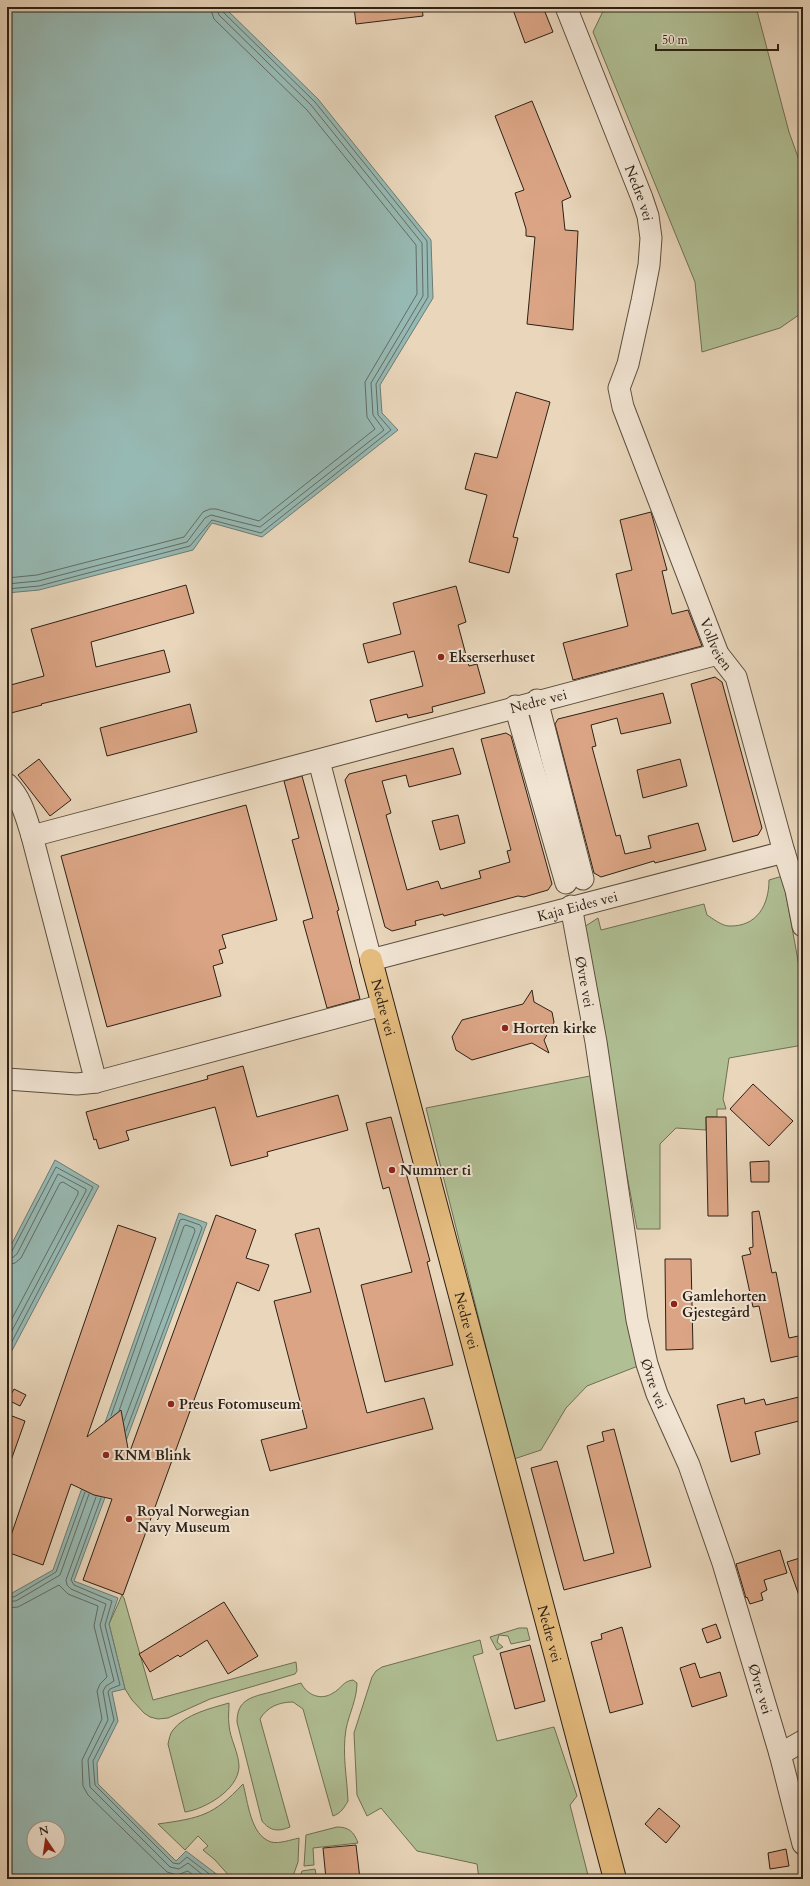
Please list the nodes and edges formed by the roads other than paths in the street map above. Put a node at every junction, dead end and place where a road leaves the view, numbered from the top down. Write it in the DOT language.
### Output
graph roads {
  1 [pos="566,7"];
  2 [pos="619,388"];
  3 [pos="718,654"];
  4 [pos="537,700"];
  5 [pos="515,706"];
  6 [pos="319,761"];
  7 [pos="7,784"];
  8 [pos="32,836"];
  9 [pos="784,852"];
  10 [pos="571,906"];
  11 [pos="803,926"];
  12 [pos="372,960"];
  13 [pos="383,1005"];
  14 [pos="7,1079"];
  15 [pos="96,1082"];
  16 [pos="803,1741"];
  17 [pos="780,1754"];
  18 [pos="803,1844"];
  19 [pos="616,1879"];
  1 -- 2 [label="street, Nedre vei"];
  2 -- 3 [label="street, Vollveien"];
  3 -- 4 [label="street, Nedre vei"];
  3 -- 9 [label="street, Vollveien"];
  4 -- 5 [label="street, Nedre vei"];
  4 -- 5 [label="street"];
  5 -- 6 [label="street, Nedre vei"];
  6 -- 8 [label="street, Nedre vei"];
  6 -- 12 [label="street, Nedre vei"];
  7 -- 8 [label="street"];
  8 -- 15 [label="street"];
  9 -- 10 [label="street, Kaja Eides vei"];
  9 -- 11 [label="street, Vollveien"];
  10 -- 12 [label="street, Kaja Eides vei"];
  10 -- 17 [label="street, Øvre vei"];
  12 -- 13 [label="main road, Nedre vei"];
  13 -- 15 [label="street"];
  13 -- 19 [label="main road, Nedre vei"];
  14 -- 15 [label="street"];
  16 -- 17 [label="street"];
  17 -- 18 [label="street, Øvre vei"];
}
